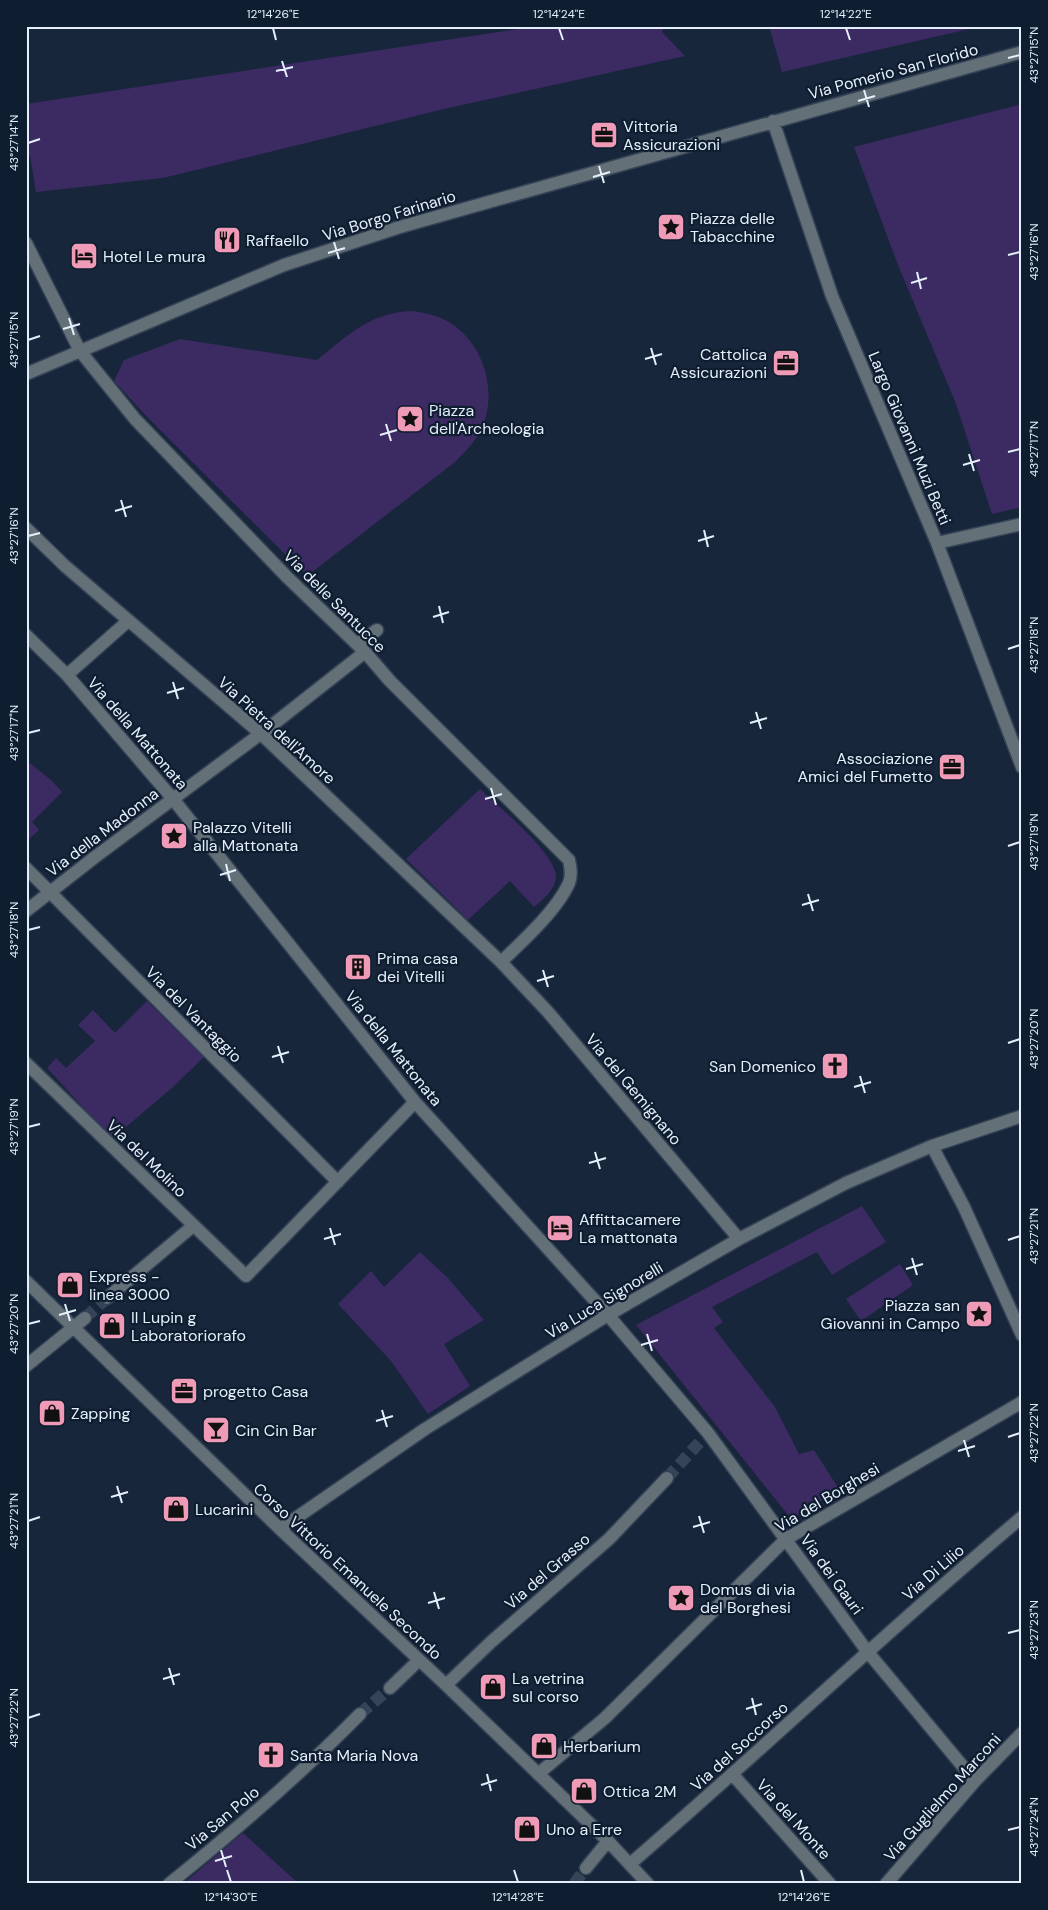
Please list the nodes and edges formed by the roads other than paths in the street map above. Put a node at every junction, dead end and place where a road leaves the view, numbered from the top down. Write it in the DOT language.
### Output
graph roads {
  1 [pos="1022,52"];
  2 [pos="773,121"];
  3 [pos="26,243"];
  4 [pos="80,351"];
  5 [pos="26,374"];
  6 [pos="1022,524"];
  7 [pos="26,528"];
  8 [pos="937,543"];
  9 [pos="128,621"];
  10 [pos="377,630"];
  11 [pos="26,635"];
  12 [pos="361,648"];
  13 [pos="67,675"];
  14 [pos="260,733"];
  15 [pos="1022,766"];
  16 [pos="173,798"];
  17 [pos="26,868"];
  18 [pos="49,892"];
  19 [pos="26,911"];
  20 [pos="501,962"];
  21 [pos="26,1063"];
  22 [pos="415,1102"];
  23 [pos="1022,1116"];
  24 [pos="932,1146"];
  25 [pos="338,1182"];
  26 [pos="193,1226"];
  27 [pos="739,1239"];
  28 [pos="26,1281"];
  29 [pos="107,1298"];
  30 [pos="608,1315"];
  31 [pos="85,1318"];
  32 [pos="74,1328"];
  33 [pos="1022,1334"];
  34 [pos="26,1366"];
  35 [pos="1022,1402"];
  36 [pos="667,1478"];
  37 [pos="1022,1517"];
  38 [pos="280,1529"];
  39 [pos="786,1539"];
  40 [pos="867,1651"];
  41 [pos="419,1660"];
  42 [pos="446,1685"];
  43 [pos="390,1688"];
  44 [pos="360,1714"];
  45 [pos="1022,1733"];
  46 [pos="538,1774"];
  47 [pos="733,1775"];
  48 [pos="975,1782"];
  49 [pos="608,1841"];
  50 [pos="630,1864"];
  51 [pos="586,1868"];
  52 [pos="169,1884"];
  53 [pos="648,1884"];
  54 [pos="830,1884"];
  55 [pos="886,1884"];
  1 -- 2 [label="street, Via Pomerio San Florido"];
  2 -- 4 [label="street, Via Borgo Farinario"];
  2 -- 8 [label="street, Largo Giovanni Muzi Betti"];
  3 -- 4 [label="street, Via delle Santucce"];
  4 -- 5 [label="street, Via Borgo Farinario"];
  4 -- 12 [label="street, Via delle Santucce"];
  6 -- 8 [label="street"];
  7 -- 9 [label="street, Via Pietra dell'Amore"];
  8 -- 15 [label="street, Largo Giovanni Muzi Betti"];
  9 -- 13 [label="street"];
  9 -- 14 [label="street, Via Pietra dell'Amore"];
  10 -- 12 [label="street, Via della Madonna"];
  11 -- 13 [label="street, Via della Mattonata"];
  12 -- 14 [label="street, Via della Madonna"];
  12 -- 20 [label="street, Via delle Santucce"];
  13 -- 16 [label="street, Via della Mattonata"];
  14 -- 16 [label="street, Via della Madonna"];
  14 -- 20 [label="street, Via Pietra dell'Amore"];
  16 -- 18 [label="street, Via della Madonna"];
  16 -- 22 [label="street, Via della Mattonata"];
  17 -- 18 [label="street, Via del Vantaggio"];
  18 -- 19 [label="street, Via della Madonna"];
  18 -- 25 [label="street, Via del Vantaggio"];
  20 -- 27 [label="street, Via del Gemignano"];
  21 -- 26 [label="street, Via del Molino"];
  22 -- 25 [label="street"];
  22 -- 30 [label="street, Via della Mattonata"];
  23 -- 24 [label="street, Via Luca Signorelli"];
  24 -- 27 [label="street, Via Luca Signorelli"];
  24 -- 33 [label="street"];
  25 -- 26 [label="street, Via del Molino"];
  26 -- 29 [label="street"];
  27 -- 30 [label="street, Via Luca Signorelli"];
  28 -- 32 [label="street, Corso Vittorio Emanuele Secondo"];
  30 -- 38 [label="street, Via Luca Signorelli"];
  30 -- 39 [label="street, Via dei Gauri"];
  31 -- 32 [label="street"];
  32 -- 34 [label="street"];
  32 -- 38 [label="street, Corso Vittorio Emanuele Secondo"];
  35 -- 39 [label="street, Via del Borghesi"];
  36 -- 42 [label="street, Via del Grasso"];
  37 -- 40 [label="street, Via Di Lilio"];
  38 -- 41 [label="street, Corso Vittorio Emanuele Secondo"];
  39 -- 40 [label="street, Via dei Gauri"];
  39 -- 46 [label="street, Via del Borghesi"];
  40 -- 47 [label="street, Via del Soccorso"];
  40 -- 48 [label="street, Via dei Gauri"];
  41 -- 42 [label="street, Corso Vittorio Emanuele Secondo"];
  41 -- 43 [label="street"];
  42 -- 46 [label="street, Corso Vittorio Emanuele Secondo"];
  44 -- 52 [label="street, Via San Polo"];
  45 -- 48 [label="street, Via Guglielmo Marconi"];
  46 -- 49 [label="street, Corso Vittorio Emanuele Secondo"];
  47 -- 50 [label="street, Via del Soccorso"];
  47 -- 54 [label="street, Via del Monte"];
  48 -- 55 [label="street, Via Guglielmo Marconi"];
  49 -- 50 [label="street, Corso Vittorio Emanuele Secondo"];
  49 -- 51 [label="street"];
  50 -- 53 [label="street, Corso Vittorio Emanuele Secondo"];
}
